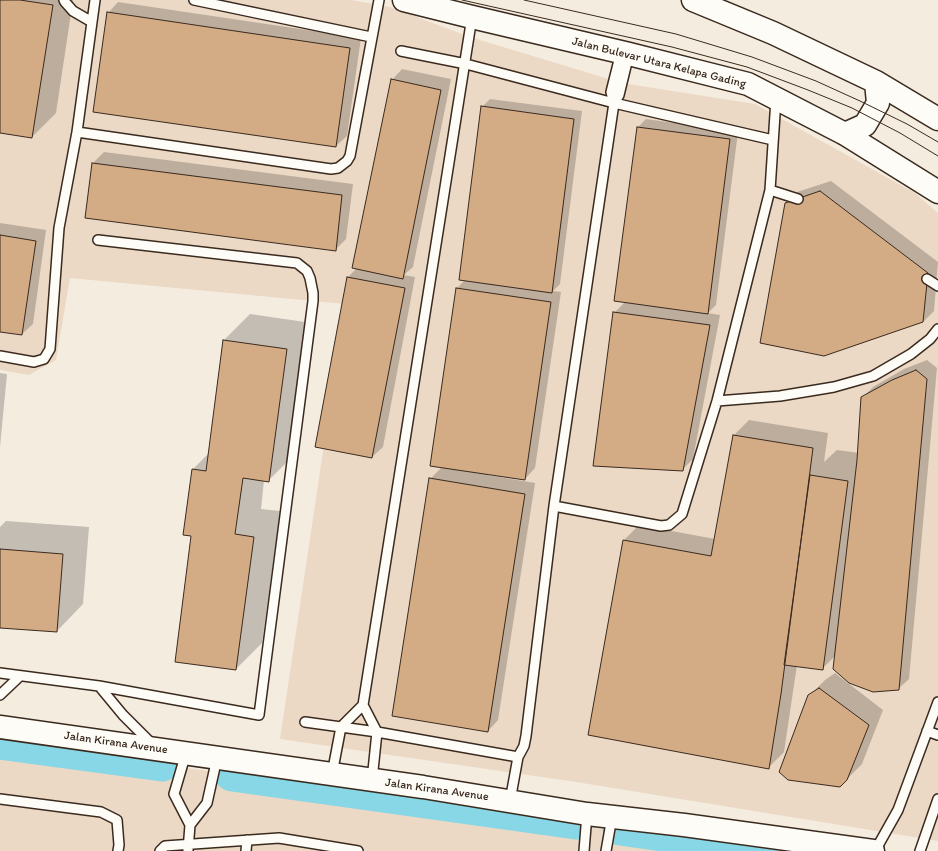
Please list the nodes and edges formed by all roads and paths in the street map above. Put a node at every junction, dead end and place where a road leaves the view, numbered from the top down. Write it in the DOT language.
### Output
graph roads {
  1 [pos="64,0"];
  2 [pos="95,0"];
  3 [pos="195,0"];
  4 [pos="379,0"];
  5 [pos="693,0"];
  6 [pos="413,1"];
  7 [pos="472,17"];
  8 [pos="92,22"];
  9 [pos="371,37"];
  10 [pos="401,51"];
  11 [pos="625,53"];
  12 [pos="466,64"];
  13 [pos="876,82"];
  14 [pos="776,97"];
  15 [pos="614,103"];
  16 [pos="938,119"];
  17 [pos="77,132"];
  18 [pos="845,134"];
  19 [pos="773,140"];
  20 [pos="770,190"];
  21 [pos="938,192"];
  22 [pos="798,199"];
  23 [pos="98,240"];
  24 [pos="927,279"];
  25 [pos="938,286"];
  26 [pos="938,329"];
  27 [pos="0,356"];
  28 [pos="718,401"];
  29 [pos="554,506"];
  30 [pos="0,673"];
  31 [pos="20,676"];
  32 [pos="99,686"];
  33 [pos="0,695"];
  34 [pos="938,702"];
  35 [pos="363,704"];
  36 [pos="305,722"];
  37 [pos="0,727"];
  38 [pos="341,727"];
  39 [pos="928,731"];
  40 [pos="377,732"];
  41 [pos="938,735"];
  42 [pos="156,749"];
  43 [pos="186,753"];
  44 [pos="518,757"];
  45 [pos="217,758"];
  46 [pos="332,774"];
  47 [pos="372,780"];
  48 [pos="0,799"];
  49 [pos="938,799"];
  50 [pos="510,801"];
  51 [pos="587,814"];
  52 [pos="612,817"];
  53 [pos="190,825"];
  54 [pos="247,840"];
  55 [pos="189,848"];
  56 [pos="118,851"];
  57 [pos="160,851"];
  58 [pos="246,851"];
  59 [pos="358,851"];
  60 [pos="584,851"];
  61 [pos="606,851"];
  62 [pos="874,851"];
  63 [pos="920,851"];
  1 -- 8 [label="lane"];
  2 -- 8 [label="lane"];
  3 -- 9 [label="lane"];
  4 -- 9 [label="lane"];
  5 -- 13 [label="main road"];
  6 -- 7 [label="main road, Jalan Bulevar Utara Kelapa Gading"];
  7 -- 11 [label="main road, Jalan Bulevar Utara Kelapa Gading"];
  7 -- 12 [label="lane"];
  8 -- 17 [label="lane"];
  9 -- 17 [label="lane"];
  10 -- 12 [label="lane"];
  11 -- 14 [label="main road, Jalan Bulevar Utara Kelapa Gading"];
  11 -- 15 [label="lane"];
  12 -- 15 [label="lane"];
  12 -- 35 [label="lane"];
  13 -- 16 [label="main road"];
  13 -- 18 [label="main road"];
  14 -- 18 [label="main road, Jalan Bulevar Utara Kelapa Gading"];
  14 -- 19 [label="lane"];
  15 -- 19 [label="lane"];
  15 -- 29 [label="lane"];
  17 -- 27 [label="lane"];
  18 -- 21 [label="main road, Jalan Bulevar Utara Kelapa Gading"];
  19 -- 20 [label="lane"];
  20 -- 22 [label="lane"];
  20 -- 28 [label="lane"];
  23 -- 32 [label="lane"];
  24 -- 25 [label="lane"];
  26 -- 28 [label="lane"];
  28 -- 29 [label="lane"];
  29 -- 44 [label="lane"];
  30 -- 31 [label="lane"];
  31 -- 32 [label="lane"];
  31 -- 33 [label="lane"];
  32 -- 42 [label="lane"];
  34 -- 39 [label="lane"];
  35 -- 38 [label="lane"];
  35 -- 40 [label="lane"];
  36 -- 38 [label="lane"];
  37 -- 42 [label="main road, Jalan Kirana Avenue"];
  38 -- 40 [label="lane"];
  38 -- 46 [label="lane"];
  39 -- 41 [label="lane"];
  39 -- 62 [label="lane"];
  40 -- 44 [label="lane"];
  40 -- 47 [label="lane"];
  42 -- 43 [label="main road, Jalan Kirana Avenue"];
  43 -- 45 [label="main road, Jalan Kirana Avenue"];
  43 -- 53 [label="lane"];
  44 -- 50 [label="lane"];
  45 -- 46 [label="main road, Jalan Kirana Avenue"];
  45 -- 53 [label="lane"];
  46 -- 47 [label="main road, Jalan Kirana Avenue"];
  47 -- 50 [label="main road, Jalan Kirana Avenue"];
  48 -- 56 [label="lane"];
  49 -- 63 [label="lane"];
  50 -- 51 [label="main road, Jalan Kirana Avenue"];
  51 -- 52 [label="main road, Jalan Kirana Avenue"];
  51 -- 60 [label="lane"];
  52 -- 61 [label="lane"];
  52 -- 62 [label="main road, Jalan Kirana Avenue"];
  53 -- 55 [label="lane"];
  54 -- 55 [label="lane"];
  54 -- 58 [label="lane"];
  54 -- 59 [label="lane"];
  55 -- 57 [label="lane"];
}
